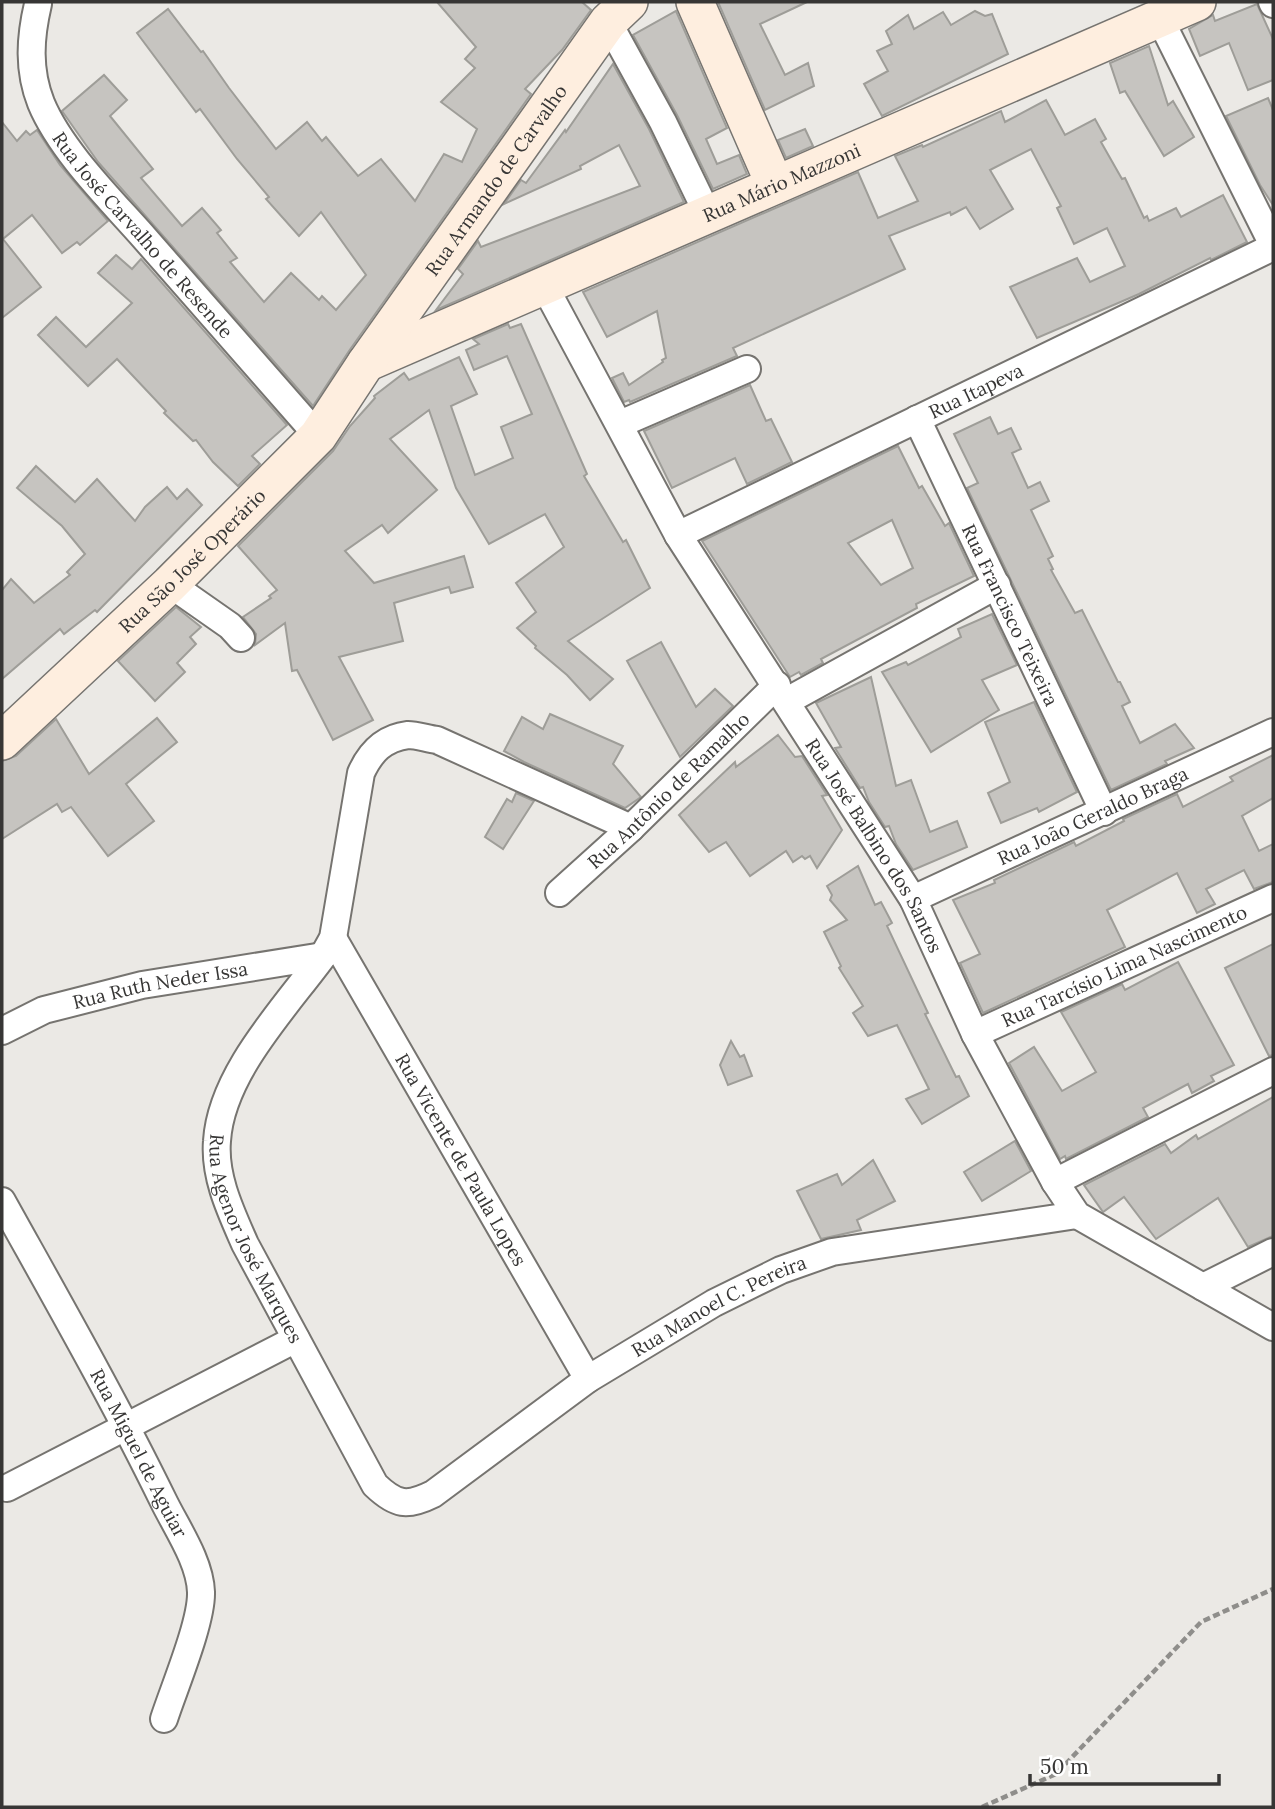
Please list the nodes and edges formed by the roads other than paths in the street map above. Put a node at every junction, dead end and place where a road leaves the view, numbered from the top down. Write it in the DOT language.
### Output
graph roads {
  1 [pos="695,2"];
  2 [pos="1198,2"];
  3 [pos="38,4"];
  4 [pos="618,12"];
  5 [pos="1160,19"];
  6 [pos="775,185"];
  7 [pos="708,215"];
  8 [pos="1273,246"];
  9 [pos="545,287"];
  10 [pos="366,363"];
  11 [pos="747,369"];
  12 [pos="917,418"];
  13 [pos="620,424"];
  14 [pos="318,436"];
  15 [pos="678,535"];
  16 [pos="170,584"];
  17 [pos="997,585"];
  18 [pos="241,638"];
  19 [pos="782,693"];
  20 [pos="1273,732"];
  21 [pos="2,741"];
  22 [pos="1104,812"];
  23 [pos="631,828"];
  24 [pos="559,893"];
  25 [pos="1273,898"];
  26 [pos="913,899"];
  27 [pos="328,947"];
  28 [pos="2,1031"];
  29 [pos="975,1034"];
  30 [pos="1273,1071"];
  31 [pos="1055,1182"];
  32 [pos="2,1201"];
  33 [pos="1077,1215"];
  34 [pos="1273,1252"];
  35 [pos="1203,1287"];
  36 [pos="1273,1327"];
  37 [pos="296,1339"];
  38 [pos="588,1379"];
  39 [pos="126,1426"];
  40 [pos="7,1488"];
  41 [pos="405,1504"];
  42 [pos="164,1719"];
  1 -- 6 [label="street"];
  2 -- 5 [label="street, Rua Mário Mazzoni"];
  3 -- 14 [label="street, Rua José Carvalho de Resende"];
  4 -- 7 [label="street"];
  4 -- 10 [label="street, Rua Armando de Carvalho"];
  5 -- 6 [label="street, Rua Mário Mazzoni"];
  5 -- 8 [label="street"];
  6 -- 7 [label="street, Rua Mário Mazzoni"];
  7 -- 9 [label="street, Rua Mário Mazzoni"];
  8 -- 12 [label="street, Rua Itapeva"];
  9 -- 10 [label="street, Rua Mário Mazzoni"];
  9 -- 13 [label="street, Rua José Balbino dos Santos"];
  10 -- 14 [label="street, Rua São José Operário"];
  11 -- 13 [label="street"];
  12 -- 15 [label="street, Rua Itapeva"];
  12 -- 17 [label="street, Rua Francisco Teixeira"];
  13 -- 15 [label="street, Rua José Balbino dos Santos"];
  14 -- 16 [label="street, Rua São José Operário"];
  15 -- 19 [label="street, Rua José Balbino dos Santos"];
  16 -- 18 [label="street"];
  16 -- 21 [label="street, Rua São José Operário"];
  17 -- 19 [label="street, Rua Antônio de Ramalho"];
  17 -- 22 [label="street, Rua Francisco Teixeira"];
  19 -- 23 [label="street, Rua Antônio de Ramalho"];
  19 -- 26 [label="street, Rua José Balbino dos Santos"];
  20 -- 22 [label="street, Rua João Geraldo Braga"];
  22 -- 26 [label="street, Rua João Geraldo Braga"];
  23 -- 24 [label="street, Rua Antônio de Ramalho"];
  23 -- 27 [label="street, Rua Agenor José Marques"];
  25 -- 29 [label="street, Rua Tarcísio Lima Nascimento"];
  26 -- 29 [label="street, Rua José Balbino dos Santos"];
  27 -- 28 [label="street, Rua Ruth Neder Issa"];
  27 -- 37 [label="street, Rua Agenor José Marques"];
  27 -- 38 [label="street, Rua Vicente de Paula Lopes"];
  29 -- 31 [label="street, Rua José Balbino dos Santos"];
  30 -- 31 [label="street"];
  31 -- 33 [label="street, Rua José Balbino dos Santos"];
  32 -- 39 [label="street, Rua Miguel de Aguiar"];
  33 -- 35 [label="street, Rua José Balbino dos Santos"];
  33 -- 38 [label="street, Rua Manoel C. Pereira"];
  34 -- 35 [label="street"];
  35 -- 36 [label="street, Rua José Balbino dos Santos"];
  37 -- 39 [label="street"];
  37 -- 41 [label="street, Rua Agenor José Marques"];
  38 -- 41 [label="street, Rua Manoel C. Pereira"];
  39 -- 40 [label="street"];
  39 -- 42 [label="street, Rua Miguel de Aguiar"];
}
